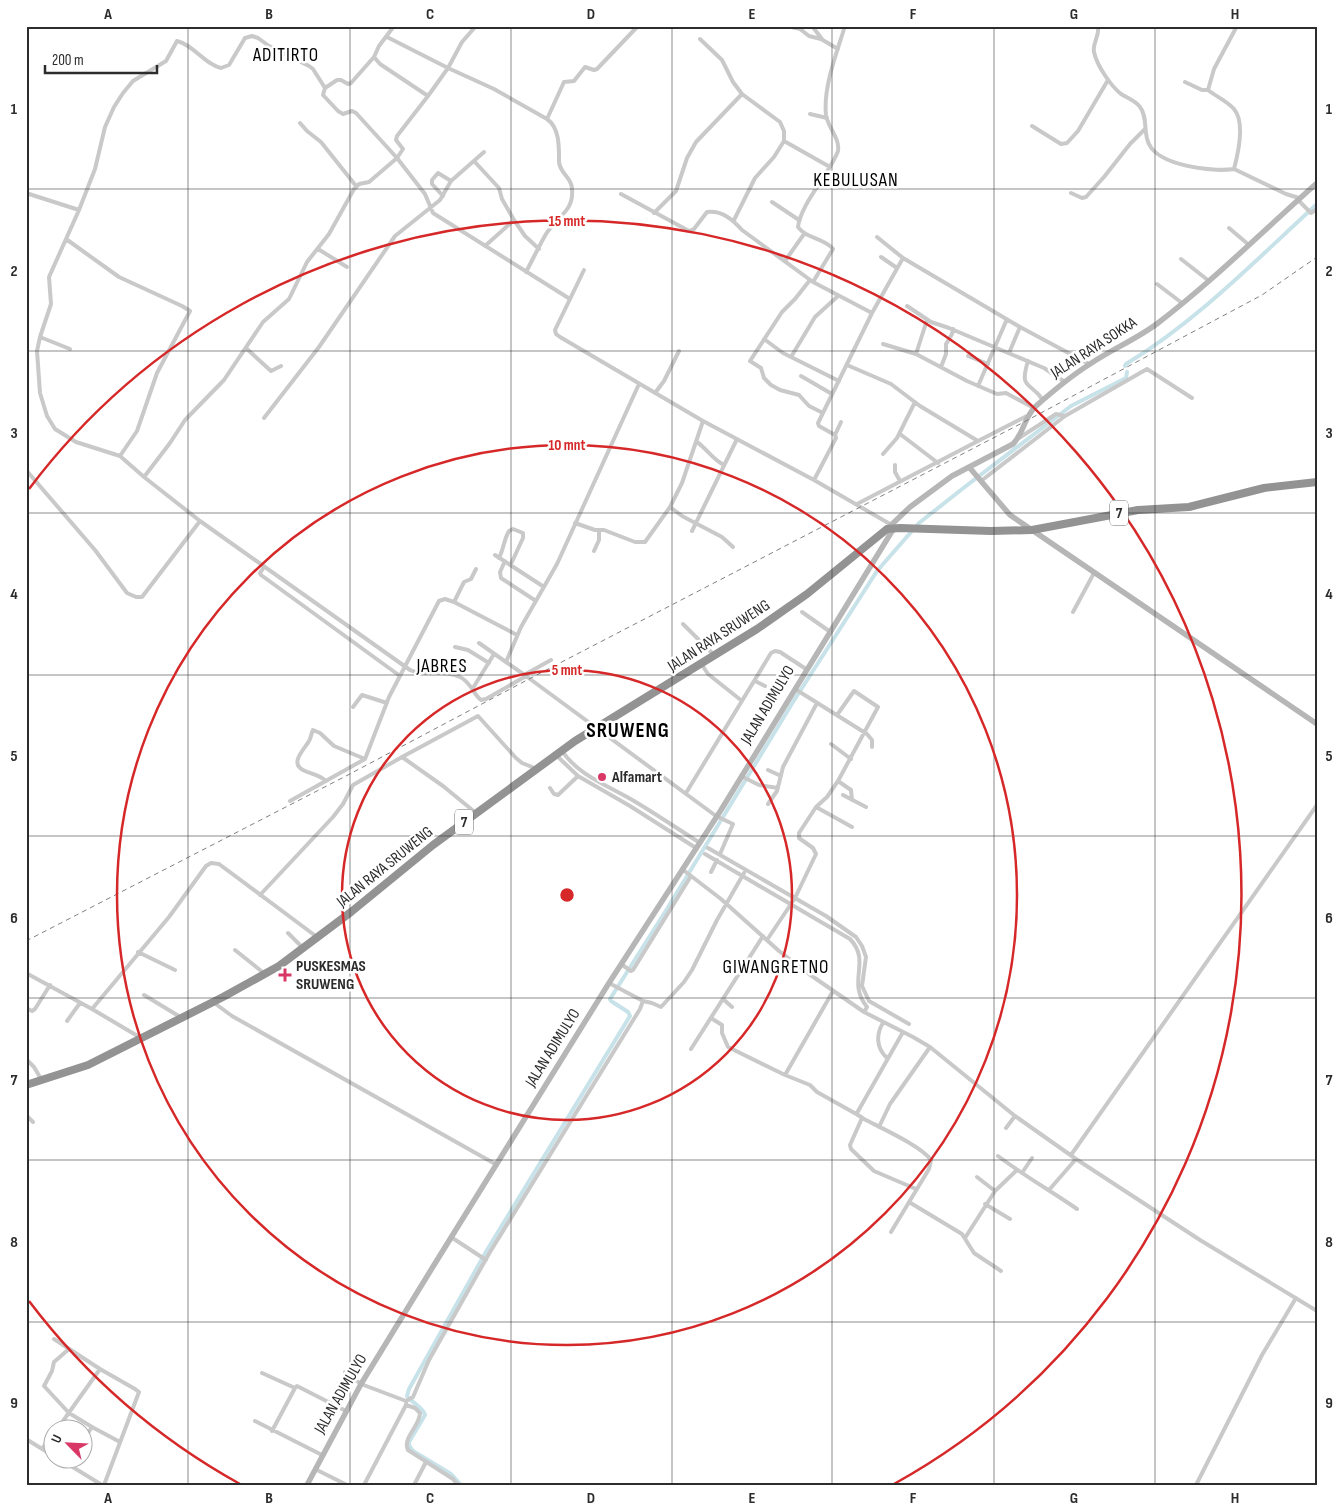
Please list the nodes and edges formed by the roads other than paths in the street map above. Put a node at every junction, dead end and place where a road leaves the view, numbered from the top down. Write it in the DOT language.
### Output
graph roads {
  1 [pos="394,26"];
  2 [pos="476,26"];
  3 [pos="638,26"];
  4 [pos="787,26"];
  5 [pos="812,26"];
  6 [pos="845,26"];
  7 [pos="1098,26"];
  8 [pos="1237,26"];
  9 [pos="388,37"];
  10 [pos="700,39"];
  11 [pos="824,40"];
  12 [pos="838,50"];
  13 [pos="374,57"];
  14 [pos="448,68"];
  15 [pos="1108,80"];
  16 [pos="1185,82"];
  17 [pos="325,88"];
  18 [pos="1208,90"];
  19 [pos="742,94"];
  20 [pos="428,96"];
  21 [pos="810,114"];
  22 [pos="827,118"];
  23 [pos="547,119"];
  24 [pos="300,123"];
  25 [pos="1032,126"];
  26 [pos="1145,129"];
  27 [pos="784,141"];
  28 [pos="484,152"];
  29 [pos="397,158"];
  30 [pos="474,161"];
  31 [pos="830,167"];
  32 [pos="1234,169"];
  33 [pos="452,181"];
  34 [pos="1317,183"];
  35 [pos="356,186"];
  36 [pos="26,193"];
  37 [pos="1071,193"];
  38 [pos="621,194"];
  39 [pos="443,196"];
  40 [pos="1299,199"];
  41 [pos="772,202"];
  42 [pos="430,208"];
  43 [pos="1317,209"];
  44 [pos="79,210"];
  45 [pos="654,213"];
  46 [pos="514,220"];
  47 [pos="734,220"];
  48 [pos="799,220"];
  49 [pos="1229,228"];
  50 [pos="804,234"];
  51 [pos="877,237"];
  52 [pos="66,239"];
  53 [pos="1249,245"];
  54 [pos="485,246"];
  55 [pos="318,249"];
  56 [pos="539,249"];
  57 [pos="881,256"];
  58 [pos="903,258"];
  59 [pos="1181,259"];
  60 [pos="785,261"];
  61 [pos="347,267"];
  62 [pos="897,268"];
  63 [pos="584,270"];
  64 [pos="526,272"];
  65 [pos="812,281"];
  66 [pos="1209,282"];
  67 [pos="1157,284"];
  68 [pos="838,296"];
  69 [pos="570,299"];
  70 [pos="1182,303"];
  71 [pos="906,306"];
  72 [pos="872,313"];
  73 [pos="1007,319"];
  74 [pos="927,320"];
  75 [pos="1020,327"];
  76 [pos="953,329"];
  77 [pos="40,337"];
  78 [pos="764,339"];
  79 [pos="883,344"];
  80 [pos="995,347"];
  81 [pos="247,348"];
  82 [pos="70,350"];
  83 [pos="679,351"];
  84 [pos="1009,353"];
  85 [pos="916,354"];
  86 [pos="968,356"];
  87 [pos="791,357"];
  88 [pos="1028,360"];
  89 [pos="988,364"];
  90 [pos="1089,364"];
  91 [pos="847,365"];
  92 [pos="281,366"];
  93 [pos="941,367"];
  94 [pos="800,376"];
  95 [pos="839,381"];
  96 [pos="1065,382"];
  97 [pos="639,384"];
  98 [pos="978,386"];
  99 [pos="655,392"];
  100 [pos="832,394"];
  101 [pos="1192,398"];
  102 [pos="1043,400"];
  103 [pos="914,402"];
  104 [pos="1034,408"];
  105 [pos="823,413"];
  106 [pos="1029,414"];
  107 [pos="1062,415"];
  108 [pos="264,418"];
  109 [pos="703,421"];
  110 [pos="841,422"];
  111 [pos="900,434"];
  112 [pos="835,435"];
  113 [pos="1019,438"];
  114 [pos="737,439"];
  115 [pos="978,441"];
  116 [pos="697,442"];
  117 [pos="884,454"];
  118 [pos="120,456"];
  119 [pos="938,464"];
  120 [pos="724,465"];
  121 [pos="895,465"];
  122 [pos="969,467"];
  123 [pos="26,470"];
  124 [pos="144,477"];
  125 [pos="978,478"];
  126 [pos="814,480"];
  127 [pos="900,481"];
  128 [pos="1317,482"];
  129 [pos="857,504"];
  130 [pos="670,507"];
  131 [pos="200,521"];
  132 [pos="575,523"];
  133 [pos="696,524"];
  134 [pos="890,527"];
  135 [pos="599,530"];
  136 [pos="1032,530"];
  137 [pos="692,531"];
  138 [pos="732,547"];
  139 [pos="594,551"];
  140 [pos="494,555"];
  141 [pos="500,558"];
  142 [pos="505,561"];
  143 [pos="511,564"];
  144 [pos="264,567"];
  145 [pos="476,569"];
  146 [pos="1094,573"];
  147 [pos="544,587"];
  148 [pos="536,601"];
  149 [pos="454,602"];
  150 [pos="802,612"];
  151 [pos="1073,612"];
  152 [pos="682,624"];
  153 [pos="346,625"];
  154 [pos="829,631"];
  155 [pos="357,632"];
  156 [pos="340,633"];
  157 [pos="517,635"];
  158 [pos="351,641"];
  159 [pos="479,643"];
  160 [pos="455,647"];
  161 [pos="494,654"];
  162 [pos="715,656"];
  163 [pos="551,660"];
  164 [pos="506,662"];
  165 [pos="489,663"];
  166 [pos="702,665"];
  167 [pos="406,667"];
  168 [pos="806,669"];
  169 [pos="525,675"];
  170 [pos="400,676"];
  171 [pos="755,681"];
  172 [pos="765,686"];
  173 [pos="473,688"];
  174 [pos="795,689"];
  175 [pos="742,701"];
  176 [pos="387,703"];
  177 [pos="817,703"];
  178 [pos="353,707"];
  179 [pos="836,716"];
  180 [pos="1317,724"];
  181 [pos="595,728"];
  182 [pos="865,733"];
  183 [pos="831,744"];
  184 [pos="872,747"];
  185 [pos="559,753"];
  186 [pos="402,757"];
  187 [pos="365,759"];
  188 [pos="850,759"];
  189 [pos="537,769"];
  190 [pos="768,770"];
  191 [pos="578,776"];
  192 [pos="781,776"];
  193 [pos="742,777"];
  194 [pos="326,781"];
  195 [pos="838,781"];
  196 [pos="550,788"];
  197 [pos="778,788"];
  198 [pos="686,793"];
  199 [pos="843,795"];
  200 [pos="633,800"];
  201 [pos="852,800"];
  202 [pos="290,801"];
  203 [pos="768,804"];
  204 [pos="630,806"];
  205 [pos="1317,806"];
  206 [pos="816,807"];
  207 [pos="866,807"];
  208 [pos="476,814"];
  209 [pos="717,817"];
  210 [pos="852,827"];
  211 [pos="698,846"];
  212 [pos="708,848"];
  213 [pos="705,854"];
  214 [pos="720,854"];
  215 [pos="718,860"];
  216 [pos="747,869"];
  217 [pos="711,872"];
  218 [pos="687,873"];
  219 [pos="743,876"];
  220 [pos="260,895"];
  221 [pos="795,898"];
  222 [pos="727,904"];
  223 [pos="791,904"];
  224 [pos="826,916"];
  225 [pos="823,921"];
  226 [pos="288,933"];
  227 [pos="763,936"];
  228 [pos="317,937"];
  229 [pos="767,940"];
  230 [pos="859,940"];
  231 [pos="854,943"];
  232 [pos="303,948"];
  233 [pos="235,950"];
  234 [pos="138,952"];
  235 [pos="860,962"];
  236 [pos="866,962"];
  237 [pos="621,964"];
  238 [pos="174,970"];
  239 [pos="26,973"];
  240 [pos="265,974"];
  241 [pos="612,984"];
  242 [pos="50,985"];
  243 [pos="862,986"];
  244 [pos="857,989"];
  245 [pos="833,991"];
  246 [pos="144,996"];
  247 [pos="723,999"];
  248 [pos="643,1001"];
  249 [pos="80,1002"];
  250 [pos="213,1002"];
  251 [pos="868,1005"];
  252 [pos="732,1007"];
  253 [pos="26,1008"];
  254 [pos="92,1009"];
  255 [pos="864,1012"];
  256 [pos="182,1018"];
  257 [pos="711,1018"];
  258 [pos="67,1021"];
  259 [pos="883,1022"];
  260 [pos="909,1024"];
  261 [pos="903,1032"];
  262 [pos="142,1038"];
  263 [pos="930,1047"];
  264 [pos="691,1049"];
  265 [pos="886,1058"];
  266 [pos="26,1060"];
  267 [pos="785,1075"];
  268 [pos="41,1080"];
  269 [pos="26,1085"];
  270 [pos="26,1115"];
  271 [pos="860,1116"];
  272 [pos="1015,1116"];
  273 [pos="33,1122"];
  274 [pos="878,1127"];
  275 [pos="1006,1128"];
  276 [pos="1071,1155"];
  277 [pos="998,1156"];
  278 [pos="1032,1158"];
  279 [pos="1076,1159"];
  280 [pos="497,1164"];
  281 [pos="1017,1170"];
  282 [pos="1022,1173"];
  283 [pos="977,1178"];
  284 [pos="916,1190"];
  285 [pos="1049,1190"];
  286 [pos="995,1191"];
  287 [pos="910,1202"];
  288 [pos="985,1204"];
  289 [pos="1077,1210"];
  290 [pos="1010,1219"];
  291 [pos="891,1232"];
  292 [pos="452,1238"];
  293 [pos="965,1238"];
  294 [pos="485,1260"];
  295 [pos="1001,1271"];
  296 [pos="1296,1298"];
  297 [pos="1317,1311"];
  298 [pos="54,1338"];
  299 [pos="69,1349"];
  300 [pos="100,1369"];
  301 [pos="345,1372"];
  302 [pos="262,1373"];
  303 [pos="361,1384"];
  304 [pos="295,1388"];
  305 [pos="408,1401"];
  306 [pos="346,1411"];
  307 [pos="70,1413"];
  308 [pos="66,1418"];
  309 [pos="78,1418"];
  310 [pos="255,1421"];
  311 [pos="92,1427"];
  312 [pos="272,1431"];
  313 [pos="26,1440"];
  314 [pos="120,1442"];
  315 [pos="42,1449"];
  316 [pos="322,1455"];
  317 [pos="426,1462"];
  318 [pos="74,1468"];
  319 [pos="315,1469"];
  320 [pos="367,1484"];
  321 [pos="103,1485"];
  322 [pos="307,1485"];
  323 [pos="347,1485"];
  324 [pos="414,1485"];
  325 [pos="458,1485"];
  326 [pos="1196,1485"];
  1 -- 9 [label="street"];
  2 -- 14 [label="street"];
  3 -- 23 [label="street"];
  4 -- 11 [label="street"];
  5 -- 11 [label="street"];
  6 -- 12 [label="street"];
  7 -- 15 [label="street"];
  8 -- 18 [label="street"];
  9 -- 13 [label="street"];
  9 -- 14 [label="street"];
  10 -- 19 [label="street"];
  11 -- 12 [label="street"];
  12 -- 22 [label="street"];
  13 -- 17 [label="street"];
  13 -- 20 [label="street"];
  14 -- 20 [label="street"];
  14 -- 23 [label="street"];
  15 -- 25 [label="street"];
  15 -- 26 [label="street"];
  16 -- 18 [label="street"];
  17 -- 29 [label="street"];
  17 -- 44 [label="street"];
  18 -- 32 [label="street"];
  19 -- 27 [label="street"];
  19 -- 45 [label="street"];
  20 -- 29 [label="street"];
  21 -- 22 [label="street"];
  22 -- 31 [label="street"];
  23 -- 56 [label="street"];
  24 -- 35 [label="street"];
  26 -- 32 [label="street"];
  26 -- 37 [label="street"];
  27 -- 31 [label="street"];
  27 -- 47 [label="street"];
  28 -- 30 [label="street"];
  29 -- 35 [label="street"];
  29 -- 42 [label="street"];
  30 -- 33 [label="street"];
  30 -- 46 [label="street"];
  31 -- 48 [label="street"];
  32 -- 40 [label="street"];
  33 -- 39 [label="street"];
  33 -- 39 [label="street"];
  34 -- 40 [label="street, JALAN RAYA SOKKA"];
  35 -- 55 [label="street"];
  36 -- 44 [label="street"];
  38 -- 45 [label="street"];
  39 -- 42 [label="street"];
  40 -- 43 [label="street"];
  40 -- 53 [label="street, JALAN RAYA SOKKA"];
  41 -- 48 [label="street"];
  42 -- 54 [label="street"];
  42 -- 108 [label="street"];
  44 -- 52 [label="street"];
  45 -- 47 [label="street"];
  46 -- 54 [label="street"];
  46 -- 56 [label="street"];
  47 -- 60 [label="street"];
  48 -- 50 [label="street"];
  49 -- 53 [label="street"];
  50 -- 60 [label="street"];
  50 -- 65 [label="street"];
  51 -- 58 [label="street"];
  52 -- 77 [label="street"];
  52 -- 118 [label="street"];
  53 -- 66 [label="street, JALAN RAYA SOKKA"];
  54 -- 64 [label="street"];
  55 -- 61 [label="street"];
  55 -- 81 [label="street"];
  56 -- 64 [label="street"];
  57 -- 62 [label="street"];
  58 -- 62 [label="street"];
  58 -- 73 [label="street"];
  59 -- 66 [label="street"];
  60 -- 65 [label="street"];
  62 -- 72 [label="street"];
  63 -- 69 [label="street"];
  64 -- 69 [label="street"];
  65 -- 68 [label="street"];
  65 -- 78 [label="street"];
  66 -- 70 [label="street, JALAN RAYA SOKKA"];
  67 -- 70 [label="street"];
  68 -- 72 [label="street"];
  68 -- 87 [label="street"];
  69 -- 97 [label="street"];
  70 -- 90 [label="street, JALAN RAYA SOKKA"];
  71 -- 74 [label="street"];
  72 -- 91 [label="street"];
  73 -- 75 [label="street"];
  73 -- 80 [label="street"];
  74 -- 76 [label="street"];
  74 -- 85 [label="street"];
  75 -- 84 [label="street"];
  75 -- 90 [label="street"];
  76 -- 80 [label="street"];
  76 -- 93 [label="street"];
  77 -- 82 [label="street"];
  77 -- 118 [label="street"];
  78 -- 87 [label="street"];
  78 -- 105 [label="street"];
  79 -- 85 [label="street"];
  80 -- 84 [label="street"];
  80 -- 89 [label="street"];
  81 -- 92 [label="street"];
  81 -- 124 [label="street"];
  83 -- 99 [label="street"];
  84 -- 88 [label="street"];
  85 -- 93 [label="street"];
  86 -- 89 [label="street"];
  87 -- 95 [label="street"];
  88 -- 96 [label="street"];
  88 -- 102 [label="street"];
  89 -- 98 [label="street"];
  90 -- 96 [label="street, JALAN RAYA SOKKA"];
  91 -- 95 [label="street"];
  91 -- 103 [label="street"];
  93 -- 98 [label="street"];
  94 -- 100 [label="street"];
  95 -- 100 [label="street"];
  96 -- 102 [label="street, JALAN RAYA SOKKA"];
  97 -- 99 [label="street"];
  97 -- 132 [label="street"];
  98 -- 104 [label="street"];
  99 -- 109 [label="street"];
  100 -- 105 [label="street"];
  101 -- 107 [label="street"];
  102 -- 104 [label="street, JALAN RAYA SOKKA"];
  103 -- 111 [label="street"];
  103 -- 115 [label="street"];
  104 -- 106 [label="street, JALAN RAYA SOKKA"];
  105 -- 112 [label="street"];
  106 -- 113 [label="street, JALAN RAYA SOKKA"];
  106 -- 115 [label="street"];
  107 -- 113 [label="street"];
  107 -- 125 [label="street"];
  109 -- 114 [label="street"];
  109 -- 116 [label="street"];
  110 -- 112 [label="street"];
  111 -- 117 [label="street"];
  111 -- 119 [label="street"];
  112 -- 126 [label="street"];
  113 -- 122 [label="street"];
  114 -- 120 [label="street"];
  114 -- 126 [label="street"];
  115 -- 119 [label="street"];
  116 -- 120 [label="street"];
  116 -- 130 [label="street"];
  118 -- 124 [label="street"];
  119 -- 127 [label="street"];
  120 -- 133 [label="street"];
  121 -- 127 [label="street"];
  122 -- 125 [label="street"];
  122 -- 134 [label="street"];
  123 -- 131 [label="street"];
  124 -- 131 [label="street"];
  125 -- 136 [label="street"];
  126 -- 129 [label="street"];
  127 -- 129 [label="street"];
  128 -- 136 [label="highway, 7"];
  129 -- 134 [label="street"];
  130 -- 133 [label="street"];
  130 -- 135 [label="street"];
  131 -- 144 [label="street"];
  132 -- 135 [label="street"];
  132 -- 147 [label="street"];
  133 -- 137 [label="street"];
  133 -- 138 [label="street"];
  134 -- 136 [label="highway, 7"];
  134 -- 154 [label="street, JALAN ADIMULYO"];
  134 -- 162 [label="highway, JALAN RAYA SRUWENG / 7"];
  135 -- 139 [label="street"];
  136 -- 146 [label="street"];
  140 -- 141 [label="street"];
  141 -- 142 [label="street"];
  141 -- 143 [label="street"];
  142 -- 143 [label="street"];
  142 -- 148 [label="street"];
  143 -- 147 [label="street"];
  144 -- 153 [label="street"];
  144 -- 156 [label="street"];
  145 -- 149 [label="street"];
  146 -- 151 [label="street"];
  146 -- 180 [label="street"];
  147 -- 148 [label="street"];
  148 -- 157 [label="street"];
  149 -- 157 [label="street"];
  149 -- 167 [label="street"];
  150 -- 154 [label="street"];
  152 -- 162 [label="street"];
  153 -- 155 [label="street"];
  153 -- 156 [label="street"];
  154 -- 168 [label="street, JALAN ADIMULYO"];
  155 -- 158 [label="street"];
  155 -- 167 [label="street"];
  156 -- 158 [label="street"];
  157 -- 164 [label="street"];
  158 -- 170 [label="street"];
  159 -- 161 [label="street"];
  160 -- 165 [label="street"];
  161 -- 164 [label="street"];
  161 -- 165 [label="street"];
  162 -- 166 [label="highway, JALAN RAYA SRUWENG / 7"];
  163 -- 169 [label="street"];
  164 -- 169 [label="street"];
  165 -- 173 [label="street"];
  166 -- 175 [label="street"];
  166 -- 181 [label="highway, JALAN RAYA SRUWENG / 7"];
  167 -- 170 [label="street"];
  167 -- 173 [label="street"];
  168 -- 171 [label="street"];
  168 -- 174 [label="street, JALAN ADIMULYO"];
  169 -- 173 [label="street"];
  169 -- 181 [label="street"];
  170 -- 176 [label="street"];
  171 -- 172 [label="street"];
  171 -- 175 [label="street"];
  174 -- 177 [label="street"];
  174 -- 193 [label="street, JALAN ADIMULYO"];
  175 -- 198 [label="street"];
  176 -- 178 [label="street"];
  176 -- 187 [label="street"];
  177 -- 179 [label="street"];
  177 -- 192 [label="street"];
  179 -- 182 [label="street"];
  179 -- 182 [label="street"];
  181 -- 185 [label="highway, JALAN RAYA SRUWENG / 7"];
  181 -- 198 [label="street"];
  182 -- 184 [label="street"];
  182 -- 188 [label="street"];
  183 -- 188 [label="street"];
  185 -- 189 [label="highway, JALAN RAYA SRUWENG / 7"];
  185 -- 191 [label="street"];
  185 -- 200 [label="street"];
  186 -- 189 [label="street"];
  186 -- 208 [label="street"];
  186 -- 220 [label="street"];
  187 -- 194 [label="street"];
  187 -- 194 [label="street"];
  188 -- 195 [label="street"];
  189 -- 208 [label="highway, JALAN RAYA SRUWENG / 7"];
  190 -- 192 [label="street"];
  191 -- 196 [label="street"];
  191 -- 204 [label="street"];
  192 -- 197 [label="street"];
  193 -- 197 [label="street"];
  193 -- 209 [label="street, JALAN ADIMULYO"];
  194 -- 202 [label="street"];
  195 -- 201 [label="street"];
  195 -- 206 [label="street"];
  197 -- 203 [label="street"];
  198 -- 209 [label="street"];
  199 -- 201 [label="street"];
  200 -- 204 [label="street"];
  200 -- 211 [label="street"];
  201 -- 207 [label="street"];
  204 -- 211 [label="street"];
  205 -- 276 [label="street"];
  206 -- 210 [label="street"];
  206 -- 221 [label="street"];
  208 -- 228 [label="highway, JALAN RAYA SRUWENG / 7"];
  209 -- 211 [label="street, JALAN ADIMULYO"];
  209 -- 214 [label="street"];
  211 -- 218 [label="street, JALAN ADIMULYO"];
  212 -- 214 [label="street"];
  213 -- 215 [label="street"];
  214 -- 216 [label="street"];
  215 -- 217 [label="street"];
  215 -- 219 [label="street"];
  216 -- 219 [label="street"];
  216 -- 221 [label="street"];
  218 -- 222 [label="street"];
  218 -- 237 [label="street, JALAN ADIMULYO"];
  218 -- 237 [label="street"];
  219 -- 222 [label="street"];
  219 -- 223 [label="street"];
  220 -- 228 [label="street"];
  220 -- 234 [label="street"];
  221 -- 223 [label="street"];
  221 -- 224 [label="street"];
  222 -- 227 [label="street"];
  222 -- 248 [label="street"];
  223 -- 225 [label="street"];
  223 -- 229 [label="street"];
  224 -- 225 [label="street"];
  224 -- 230 [label="street"];
  225 -- 231 [label="street"];
  226 -- 232 [label="street"];
  227 -- 229 [label="street"];
  227 -- 247 [label="street"];
  228 -- 232 [label="highway, JALAN RAYA SRUWENG / 7"];
  229 -- 245 [label="street"];
  230 -- 231 [label="street"];
  230 -- 236 [label="street"];
  231 -- 235 [label="street"];
  232 -- 240 [label="highway, JALAN RAYA SRUWENG / 7"];
  233 -- 240 [label="street"];
  234 -- 238 [label="street"];
  234 -- 254 [label="street"];
  235 -- 236 [label="street"];
  235 -- 244 [label="street"];
  236 -- 243 [label="street"];
  237 -- 241 [label="street, JALAN ADIMULYO"];
  239 -- 242 [label="street"];
  240 -- 250 [label="highway, JALAN RAYA SRUWENG / 7"];
  241 -- 248 [label="street"];
  241 -- 280 [label="street, JALAN ADIMULYO"];
  242 -- 249 [label="street"];
  242 -- 253 [label="street"];
  243 -- 244 [label="street"];
  243 -- 251 [label="street"];
  244 -- 251 [label="street"];
  245 -- 255 [label="street"];
  245 -- 267 [label="street"];
  246 -- 256 [label="street"];
  247 -- 252 [label="street"];
  247 -- 257 [label="street"];
  248 -- 294 [label="street"];
  249 -- 254 [label="street"];
  249 -- 258 [label="street"];
  250 -- 256 [label="highway, JALAN RAYA SRUWENG / 7"];
  250 -- 280 [label="street"];
  251 -- 255 [label="street"];
  251 -- 260 [label="street"];
  254 -- 262 [label="street"];
  255 -- 259 [label="street"];
  256 -- 262 [label="highway, JALAN RAYA SRUWENG / 7"];
  257 -- 264 [label="street"];
  257 -- 267 [label="street"];
  259 -- 261 [label="street"];
  259 -- 265 [label="street"];
  261 -- 263 [label="street"];
  261 -- 265 [label="street"];
  262 -- 268 [label="highway, JALAN RAYA SRUWENG / 7"];
  263 -- 272 [label="street"];
  263 -- 274 [label="street"];
  265 -- 271 [label="street"];
  266 -- 268 [label="street"];
  267 -- 271 [label="street"];
  268 -- 269 [label="highway, JALAN RAYA SRUWENG / 7"];
  270 -- 273 [label="street"];
  271 -- 274 [label="street"];
  271 -- 284 [label="street"];
  272 -- 275 [label="street"];
  272 -- 276 [label="street"];
  274 -- 284 [label="street"];
  276 -- 279 [label="street"];
  277 -- 281 [label="street"];
  278 -- 282 [label="street"];
  279 -- 285 [label="street"];
  279 -- 296 [label="street"];
  280 -- 292 [label="street, JALAN ADIMULYO"];
  281 -- 282 [label="street"];
  281 -- 286 [label="street"];
  282 -- 285 [label="street"];
  283 -- 286 [label="street"];
  284 -- 287 [label="street"];
  285 -- 289 [label="street"];
  286 -- 288 [label="street"];
  287 -- 291 [label="street"];
  287 -- 293 [label="street"];
  288 -- 290 [label="street"];
  288 -- 293 [label="street"];
  292 -- 294 [label="street"];
  292 -- 303 [label="street, JALAN ADIMULYO"];
  293 -- 295 [label="street"];
  294 -- 305 [label="street"];
  296 -- 297 [label="street"];
  296 -- 326 [label="street"];
  298 -- 299 [label="street"];
  299 -- 300 [label="street"];
  299 -- 307 [label="street"];
  300 -- 307 [label="street"];
  300 -- 314 [label="street"];
  301 -- 303 [label="street"];
  302 -- 304 [label="street"];
  303 -- 305 [label="street"];
  303 -- 306 [label="street, JALAN ADIMULYO"];
  304 -- 306 [label="street"];
  304 -- 312 [label="street"];
  305 -- 317 [label="street"];
  305 -- 320 [label="street"];
  306 -- 316 [label="street, JALAN ADIMULYO"];
  307 -- 308 [label="street"];
  307 -- 309 [label="street"];
  310 -- 312 [label="street"];
  311 -- 314 [label="street"];
  312 -- 316 [label="street"];
  313 -- 315 [label="street"];
  314 -- 321 [label="street"];
  316 -- 319 [label="street, JALAN ADIMULYO"];
  317 -- 324 [label="street"];
  317 -- 325 [label="street"];
  318 -- 321 [label="street"];
  319 -- 322 [label="street, JALAN ADIMULYO"];
  319 -- 323 [label="street"];
}
